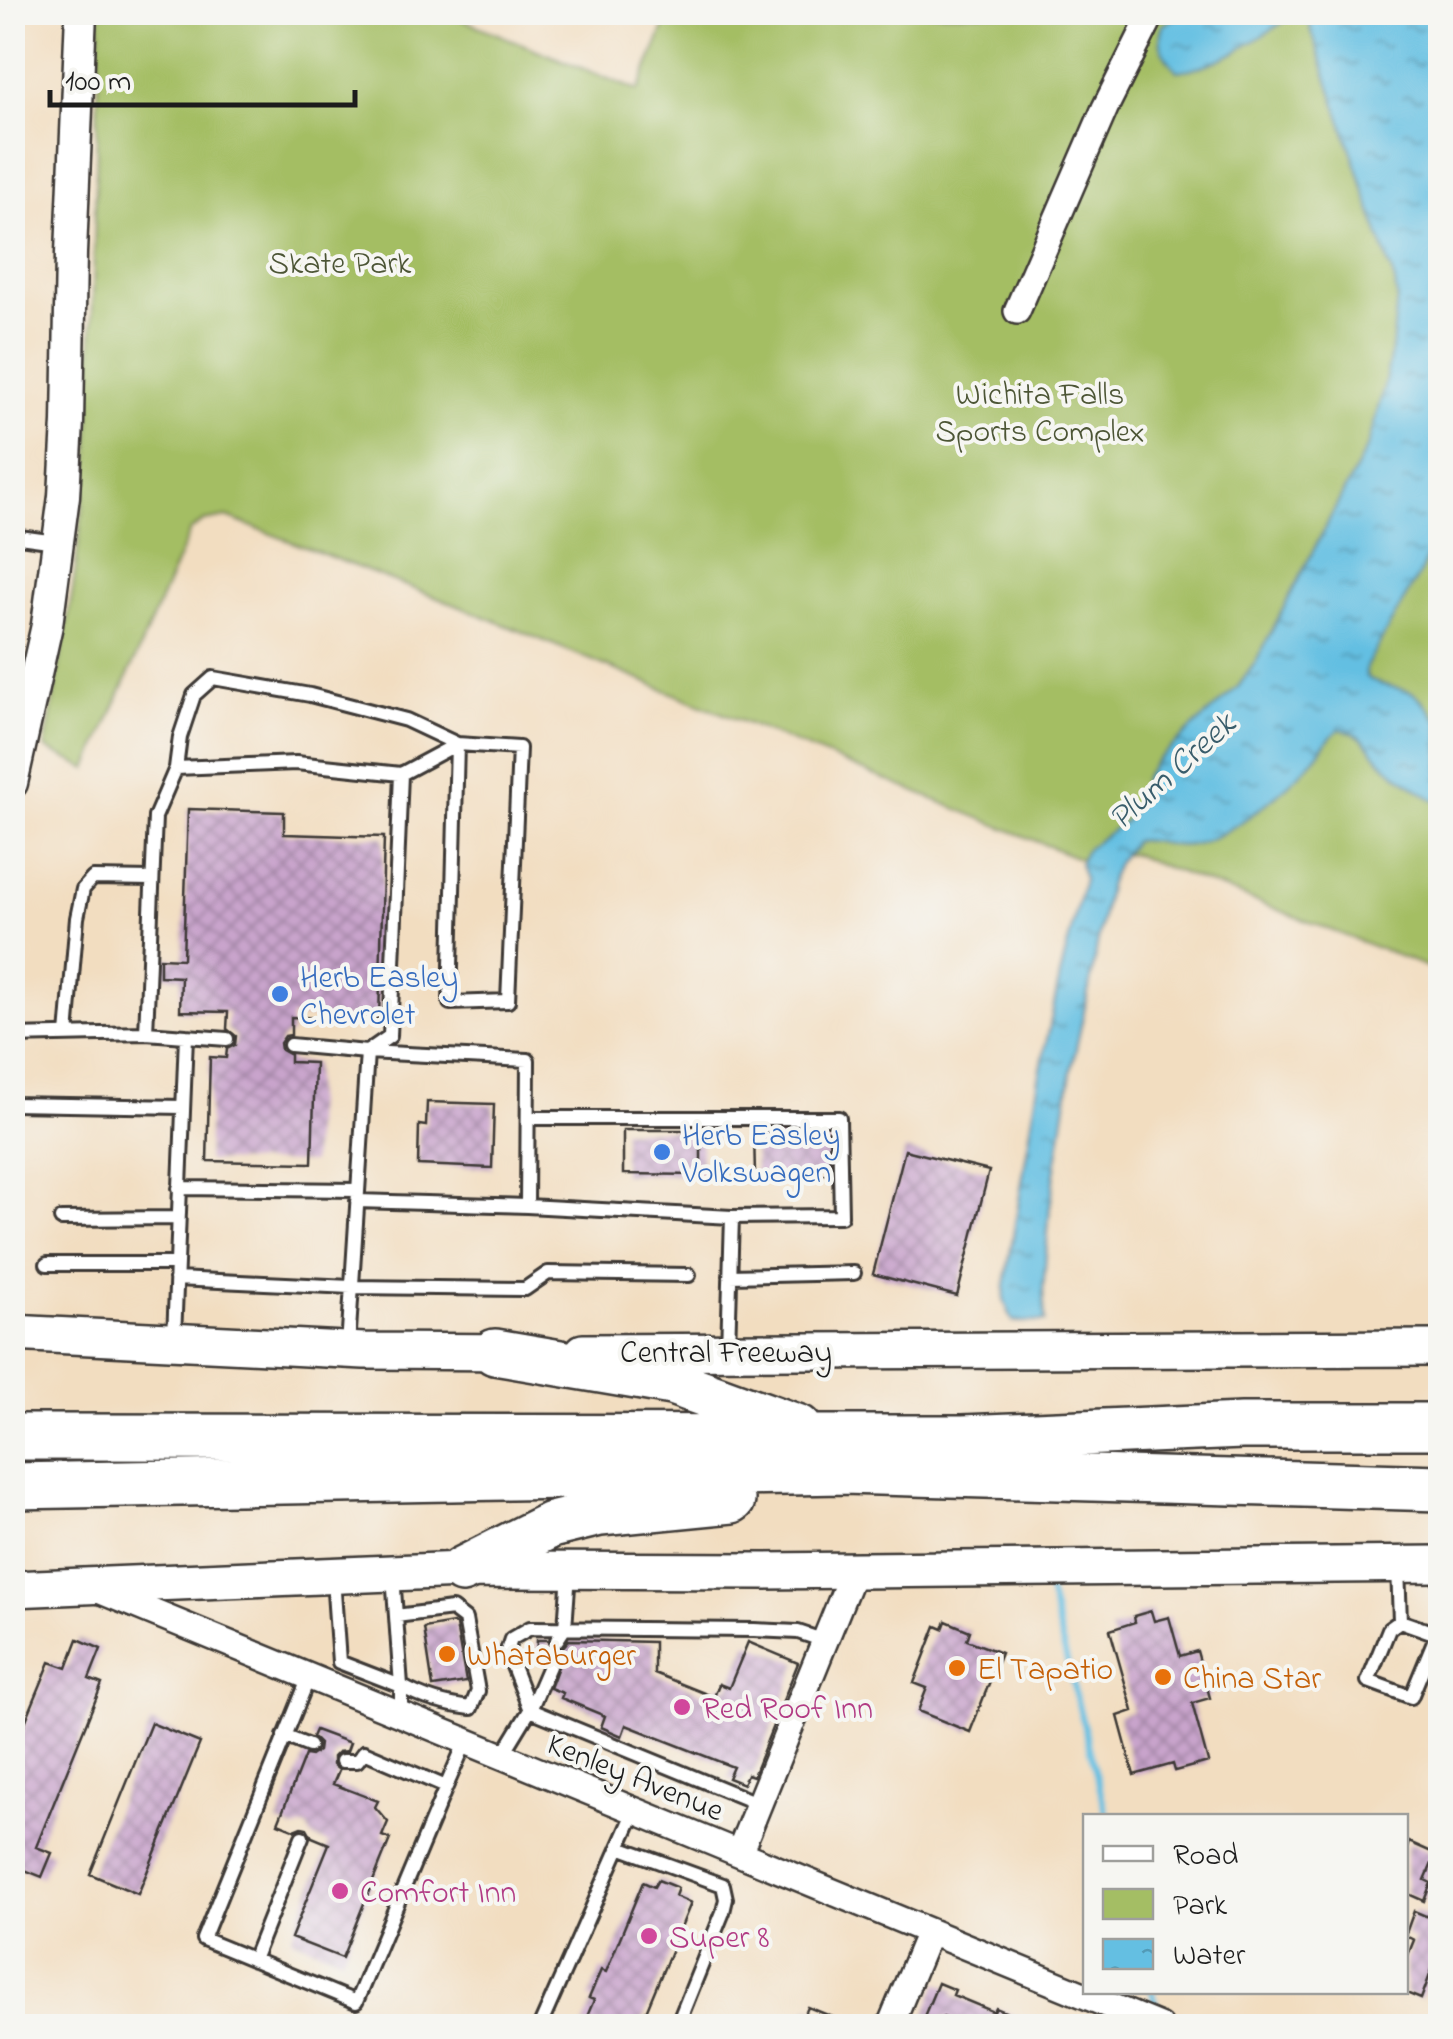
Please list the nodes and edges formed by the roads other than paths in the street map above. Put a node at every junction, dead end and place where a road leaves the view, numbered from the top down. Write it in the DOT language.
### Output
graph roads {
  1 [pos="80,12"];
  2 [pos="1153,12"];
  3 [pos="1017,311"];
  4 [pos="12,536"];
  5 [pos="59,542"];
  6 [pos="457,744"];
  7 [pos="176,768"];
  8 [pos="401,774"];
  9 [pos="12,783"];
  10 [pos="152,879"];
  11 [pos="146,1033"];
  12 [pos="67,1035"];
  13 [pos="12,1036"];
  14 [pos="186,1036"];
  15 [pos="227,1039"];
  16 [pos="290,1046"];
  17 [pos="367,1052"];
  18 [pos="12,1104"];
  19 [pos="183,1107"];
  20 [pos="528,1118"];
  21 [pos="179,1188"];
  22 [pos="358,1196"];
  23 [pos="526,1206"];
  24 [pos="732,1216"];
  25 [pos="61,1218"];
  26 [pos="177,1218"];
  27 [pos="46,1264"];
  28 [pos="176,1264"];
  29 [pos="854,1273"];
  30 [pos="688,1275"];
  31 [pos="730,1276"];
  32 [pos="176,1279"];
  33 [pos="351,1286"];
  34 [pos="12,1333"];
  35 [pos="174,1341"];
  36 [pos="1440,1348"];
  37 [pos="348,1350"];
  38 [pos="495,1352"];
  39 [pos="728,1352"];
  40 [pos="1440,1398"];
  41 [pos="1242,1426"];
  42 [pos="1440,1426"];
  43 [pos="12,1437"];
  44 [pos="836,1455"];
  45 [pos="12,1486"];
  46 [pos="1440,1488"];
  47 [pos="1398,1564"];
  48 [pos="1440,1564"];
  49 [pos="854,1569"];
  50 [pos="462,1570"];
  51 [pos="569,1570"];
  52 [pos="393,1573"];
  53 [pos="332,1575"];
  54 [pos="88,1586"];
  55 [pos="12,1590"];
  56 [pos="396,1616"];
  57 [pos="1400,1622"];
  58 [pos="561,1634"];
  59 [pos="1439,1634"];
  60 [pos="825,1641"];
  61 [pos="549,1666"];
  62 [pos="308,1676"];
  63 [pos="402,1686"];
  64 [pos="530,1710"];
  65 [pos="401,1714"];
  66 [pos="284,1736"];
  67 [pos="466,1742"];
  68 [pos="308,1746"];
  69 [pos="502,1756"];
  70 [pos="342,1761"];
  71 [pos="446,1787"];
  72 [pos="759,1804"];
  73 [pos="635,1811"];
  74 [pos="302,1837"];
  75 [pos="620,1847"];
  76 [pos="739,1854"];
  77 [pos="929,1932"];
  78 [pos="253,1960"];
  79 [pos="540,2026"];
  80 [pos="676,2026"];
  81 [pos="890,2026"];
  82 [pos="1159,2026"];
  1 -- 5 [label="street"];
  2 -- 3 [label="street"];
  4 -- 5 [label="lane"];
  5 -- 9 [label="street"];
  6 -- 6 [label="lane"];
  6 -- 7 [label="lane"];
  6 -- 8 [label="lane"];
  7 -- 8 [label="lane"];
  7 -- 10 [label="lane"];
  8 -- 17 [label="lane"];
  10 -- 11 [label="lane"];
  10 -- 12 [label="lane"];
  11 -- 12 [label="lane"];
  11 -- 14 [label="lane"];
  12 -- 13 [label="lane"];
  14 -- 15 [label="lane"];
  14 -- 19 [label="lane"];
  16 -- 17 [label="lane"];
  17 -- 20 [label="lane"];
  17 -- 22 [label="lane"];
  18 -- 19 [label="lane"];
  19 -- 21 [label="lane"];
  20 -- 23 [label="lane"];
  20 -- 24 [label="lane"];
  21 -- 22 [label="lane"];
  21 -- 26 [label="lane"];
  22 -- 23 [label="lane"];
  22 -- 33 [label="lane"];
  23 -- 24 [label="lane"];
  24 -- 31 [label="lane"];
  25 -- 26 [label="lane"];
  26 -- 28 [label="lane"];
  27 -- 28 [label="lane"];
  28 -- 32 [label="lane"];
  29 -- 31 [label="lane"];
  30 -- 33 [label="lane"];
  31 -- 39 [label="lane"];
  32 -- 33 [label="lane"];
  32 -- 35 [label="lane"];
  33 -- 37 [label="lane"];
  34 -- 35 [label="main road, Central Freeway"];
  35 -- 37 [label="main road, Central Freeway"];
  36 -- 39 [label="main road, Central Freeway"];
  37 -- 38 [label="main road, Central Freeway"];
  38 -- 39 [label="main road, Central Freeway"];
  38 -- 44 [label="highway"];
  40 -- 41 [label="highway"];
  41 -- 42 [label="highway"];
  41 -- 44 [label="highway"];
  43 -- 44 [label="highway"];
  44 -- 45 [label="highway"];
  44 -- 46 [label="highway"];
  44 -- 50 [label="highway"];
  47 -- 48 [label="main road"];
  47 -- 49 [label="main road"];
  47 -- 57 [label="lane"];
  49 -- 51 [label="main road"];
  49 -- 60 [label="street"];
  50 -- 51 [label="main road"];
  50 -- 52 [label="main road"];
  51 -- 58 [label="lane"];
  52 -- 53 [label="main road"];
  52 -- 56 [label="lane"];
  53 -- 54 [label="main road"];
  53 -- 63 [label="lane"];
  54 -- 55 [label="main road"];
  54 -- 62 [label="street, Kenley Avenue"];
  56 -- 63 [label="lane"];
  56 -- 63 [label="lane"];
  57 -- 59 [label="lane"];
  57 -- 59 [label="lane"];
  58 -- 60 [label="lane"];
  58 -- 64 [label="lane"];
  60 -- 72 [label="street"];
  61 -- 64 [label="lane"];
  62 -- 65 [label="street, Kenley Avenue"];
  62 -- 66 [label="lane"];
  63 -- 65 [label="lane"];
  64 -- 69 [label="lane"];
  64 -- 72 [label="lane"];
  65 -- 67 [label="street, Kenley Avenue"];
  66 -- 68 [label="lane"];
  66 -- 78 [label="lane"];
  67 -- 69 [label="street, Kenley Avenue"];
  67 -- 71 [label="lane"];
  69 -- 73 [label="street, Kenley Avenue"];
  70 -- 71 [label="lane"];
  71 -- 78 [label="lane"];
  72 -- 76 [label="street"];
  73 -- 75 [label="lane"];
  73 -- 76 [label="street, Kenley Avenue"];
  74 -- 78 [label="lane"];
  75 -- 79 [label="lane"];
  75 -- 80 [label="lane"];
  76 -- 77 [label="street, Kenley Avenue"];
  77 -- 81 [label="street"];
  77 -- 82 [label="street, Kenley Avenue"];
}
